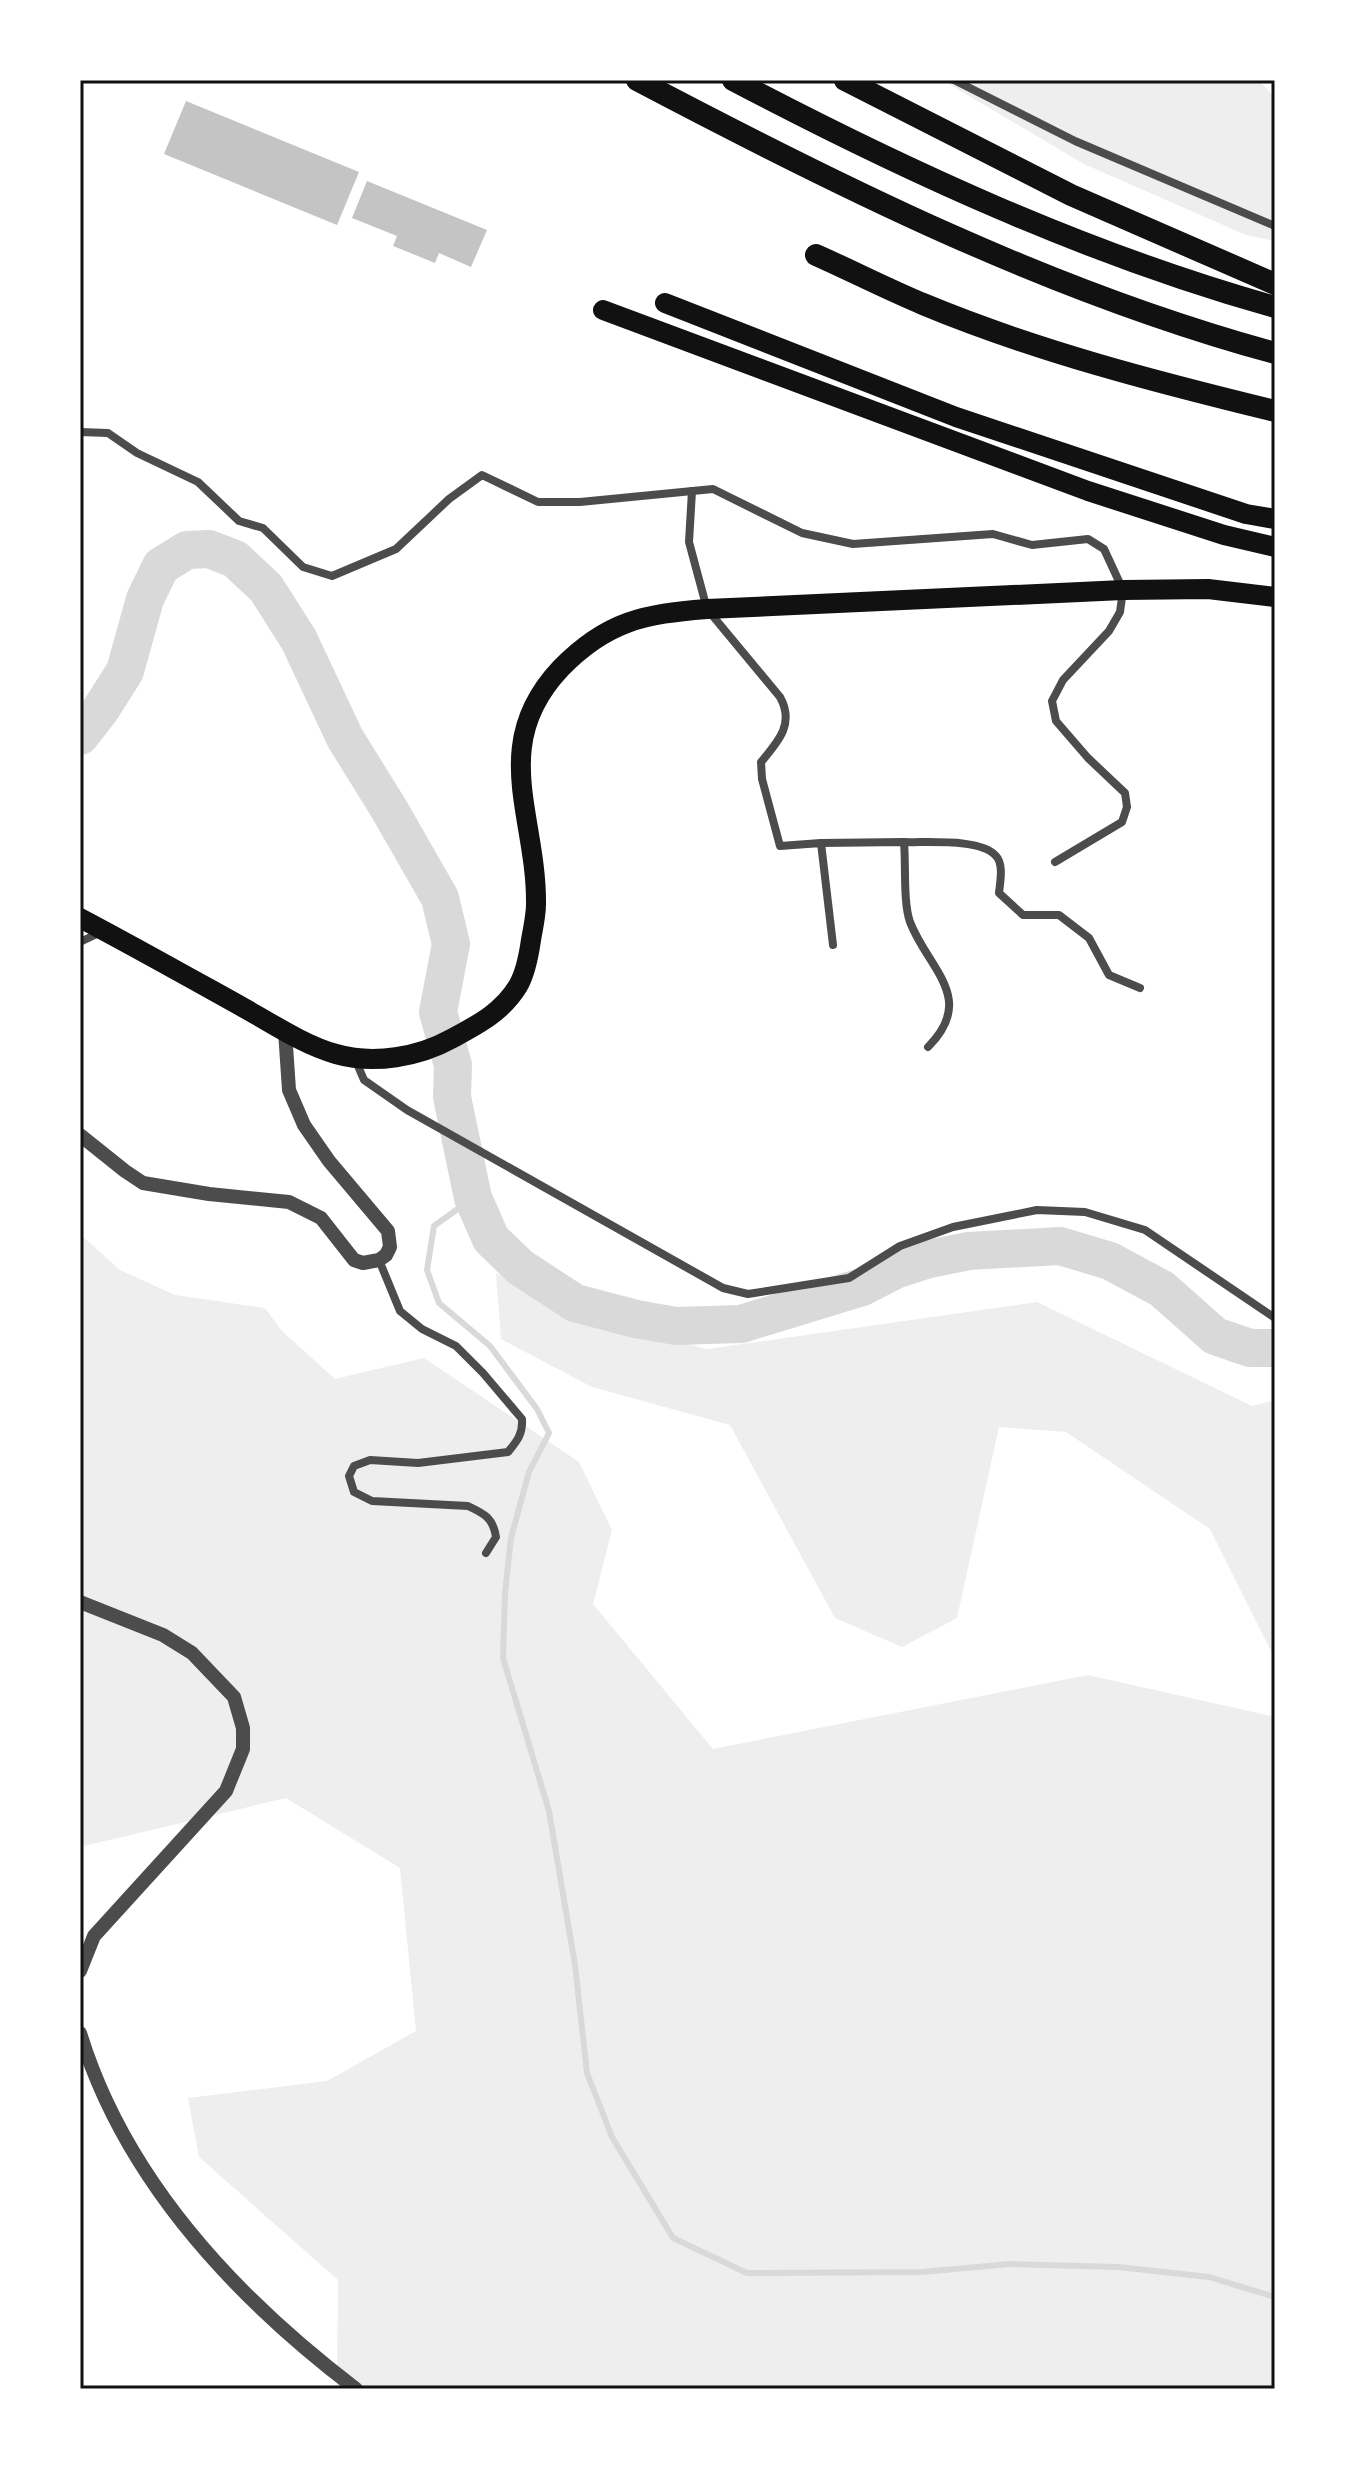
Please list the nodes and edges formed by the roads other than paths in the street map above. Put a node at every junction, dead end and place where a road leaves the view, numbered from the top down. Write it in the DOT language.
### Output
graph roads {
  1 [pos="637,80"];
  2 [pos="733,80"];
  3 [pos="845,80"];
  4 [pos="954,80"];
  5 [pos="1275,226"];
  6 [pos="816,255"];
  7 [pos="1275,284"];
  8 [pos="665,303"];
  9 [pos="1275,307"];
  10 [pos="603,310"];
  11 [pos="1275,353"];
  12 [pos="1275,411"];
  13 [pos="80,432"];
  14 [pos="692,491"];
  15 [pos="1275,519"];
  16 [pos="1275,547"];
  17 [pos="1123,590"];
  18 [pos="1275,597"];
  19 [pos="707,609"];
  20 [pos="904,842"];
  21 [pos="821,843"];
  22 [pos="1055,862"];
  23 [pos="80,918"];
  24 [pos="104,930"];
  25 [pos="80,942"];
  26 [pos="833,945"];
  27 [pos="1140,988"];
  28 [pos="285,1031"];
  29 [pos="928,1047"];
  30 [pos="355,1058"];
  31 [pos="80,1135"];
  32 [pos="379,1260"];
  33 [pos="1275,1318"];
  34 [pos="486,1553"];
  35 [pos="80,1602"];
  36 [pos="80,1971"];
  37 [pos="80,2033"];
  38 [pos="87,2079"];
  39 [pos="356,2389"];
  1 -- 11 [label="highway"];
  2 -- 9 [label="highway"];
  3 -- 7 [label="highway"];
  4 -- 5 [label="street"];
  6 -- 12 [label="highway"];
  8 -- 15 [label="highway"];
  10 -- 16 [label="highway"];
  13 -- 14 [label="street"];
  14 -- 17 [label="street"];
  14 -- 19 [label="street"];
  17 -- 18 [label="highway"];
  17 -- 19 [label="highway"];
  17 -- 22 [label="street"];
  19 -- 21 [label="street"];
  19 -- 30 [label="highway"];
  20 -- 21 [label="street"];
  20 -- 27 [label="street"];
  20 -- 29 [label="street"];
  21 -- 26 [label="street"];
  23 -- 24 [label="highway"];
  24 -- 25 [label="street"];
  24 -- 28 [label="highway"];
  28 -- 30 [label="highway"];
  28 -- 32 [label="street"];
  30 -- 33 [label="street"];
  31 -- 32 [label="street"];
  32 -- 34 [label="street"];
  35 -- 36 [label="street"];
  37 -- 38 [label="street"];
  38 -- 39 [label="street"];
}
